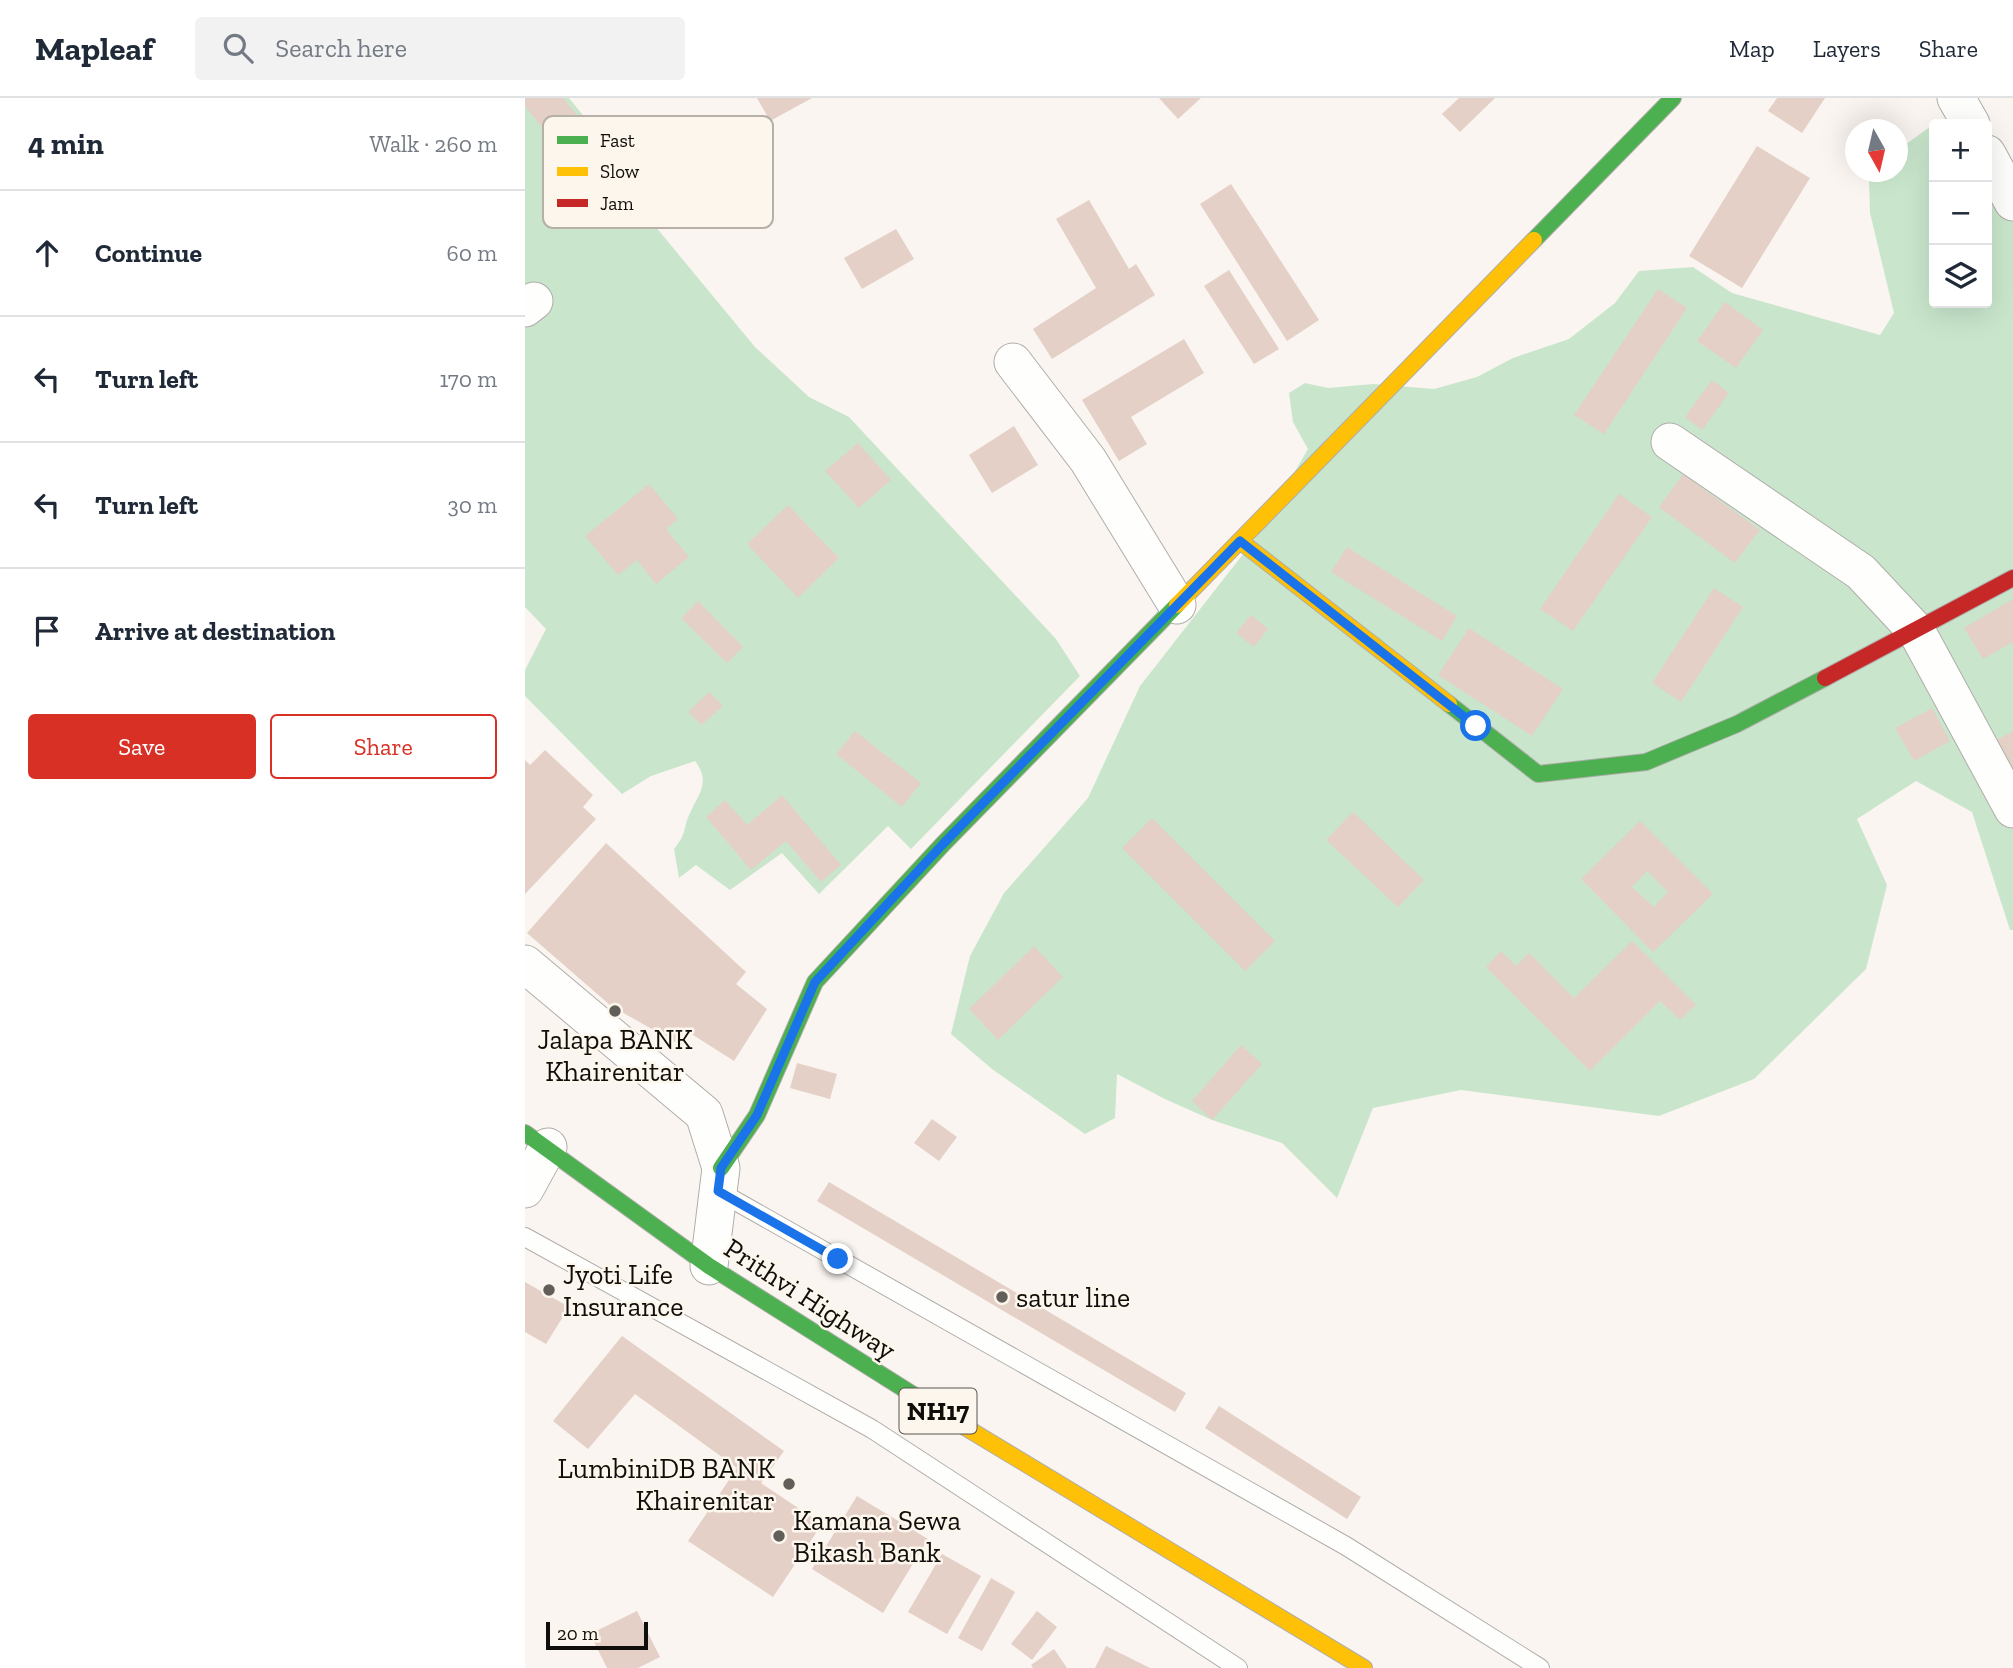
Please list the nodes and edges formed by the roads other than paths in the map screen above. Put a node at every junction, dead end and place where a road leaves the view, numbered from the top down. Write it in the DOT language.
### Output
graph roads {
  1 [pos="1673,98"];
  2 [pos="1956,98"];
  3 [pos="1968,119"];
  4 [pos="1992,163"];
  5 [pos="2013,202"];
  6 [pos="1013,362"];
  7 [pos="1670,442"];
  8 [pos="1240,541"];
  9 [pos="2013,578"];
  10 [pos="1177,605"];
  11 [pos="1917,632"];
  12 [pos="2013,808"];
  13 [pos="525,964"];
  14 [pos="536,1140"];
  15 [pos="719,1180"];
  16 [pos="525,1189"];
  17 [pos="525,1237"];
  18 [pos="709,1266"];
  19 [pos="1238,1668"];
  20 [pos="1364,1668"];
  21 [pos="1540,1668"];
  1 -- 8 [label="main road"];
  2 -- 3 [label="street"];
  4 -- 5 [label="street"];
  6 -- 10 [label="street"];
  7 -- 11 [label="street"];
  8 -- 10 [label="main road"];
  8 -- 11 [label="main road"];
  9 -- 11 [label="main road"];
  10 -- 15 [label="main road"];
  11 -- 12 [label="street"];
  13 -- 15 [label="street"];
  14 -- 16 [label="street"];
  14 -- 18 [label="main road, Prithvi Highway / NH17"];
  15 -- 18 [label="street"];
  15 -- 21 [label="lane"];
  17 -- 19 [label="lane"];
  18 -- 20 [label="main road, Prithvi Highway / NH17"];
}
